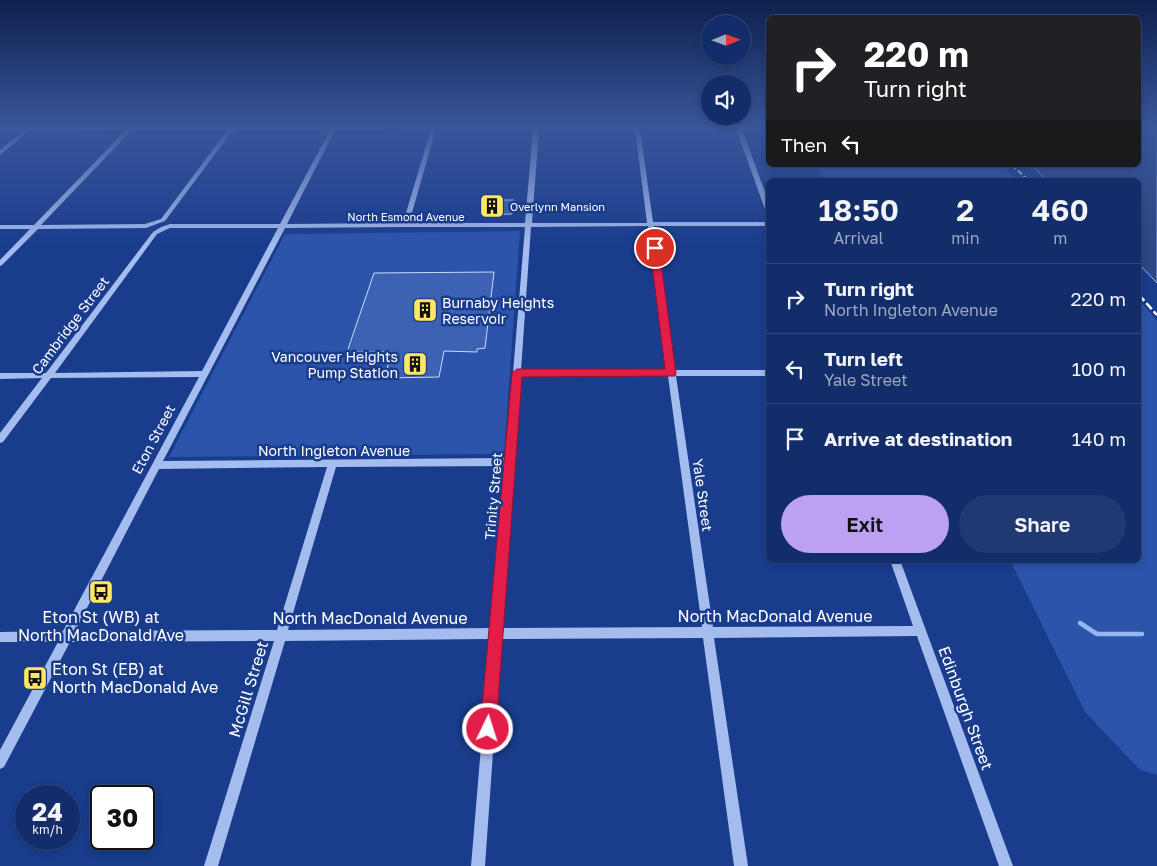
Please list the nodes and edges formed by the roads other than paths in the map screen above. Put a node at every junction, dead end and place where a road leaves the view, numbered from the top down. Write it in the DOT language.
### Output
graph roads {
  1 [pos="94,166"];
  2 [pos="203,166"];
  3 [pos="313,166"];
  4 [pos="423,166"];
  5 [pos="533,166"];
  6 [pos="644,166"];
  7 [pos="752,166"];
  8 [pos="766,204"];
  9 [pos="766,224"];
  10 [pos="528,225"];
  11 [pos="652,225"];
  12 [pos="160,226"];
  13 [pos="282,226"];
  14 [pos="405,226"];
  15 [pos="0,227"];
  16 [pos="35,227"];
  17 [pos="0,264"];
  18 [pos="517,373"];
  19 [pos="671,373"];
  20 [pos="766,373"];
  21 [pos="204,374"];
  22 [pos="0,376"];
  23 [pos="48,376"];
  24 [pos="0,440"];
  25 [pos="511,462"];
  26 [pos="333,464"];
  27 [pos="157,465"];
  28 [pos="896,563"];
  29 [pos="921,631"];
  30 [pos="708,632"];
  31 [pos="496,633"];
  32 [pos="282,634"];
  33 [pos="67,636"];
  34 [pos="0,637"];
  35 [pos="0,763"];
  36 [pos="212,866"];
  37 [pos="478,866"];
  38 [pos="741,866"];
  39 [pos="1006,866"];
  1 -- 16 [label="street"];
  2 -- 12 [label="street, Cambridge Street"];
  3 -- 13 [label="street, Eton Street"];
  4 -- 14 [label="street"];
  5 -- 10 [label="street, Trinity Street"];
  6 -- 11 [label="street, Yale Street"];
  7 -- 8 [label="street"];
  9 -- 11 [label="street, North Esmond Avenue"];
  10 -- 11 [label="street, North Esmond Avenue"];
  10 -- 14 [label="street, North Esmond Avenue"];
  10 -- 18 [label="street, Trinity Street"];
  11 -- 19 [label="street, Yale Street"];
  12 -- 13 [label="street, North Esmond Avenue"];
  12 -- 16 [label="street, North Esmond Avenue"];
  12 -- 23 [label="street, Cambridge Street"];
  13 -- 14 [label="street, North Esmond Avenue"];
  13 -- 21 [label="street, Eton Street"];
  15 -- 16 [label="street, North Esmond Avenue"];
  16 -- 17 [label="street"];
  18 -- 19 [label="street"];
  18 -- 25 [label="street, Trinity Street"];
  19 -- 20 [label="street"];
  19 -- 30 [label="street, Yale Street"];
  21 -- 23 [label="street"];
  21 -- 27 [label="street, Eton Street"];
  22 -- 23 [label="street"];
  23 -- 24 [label="street, Cambridge Street"];
  25 -- 26 [label="street, North Ingleton Avenue"];
  25 -- 31 [label="street, Trinity Street"];
  26 -- 27 [label="street, North Ingleton Avenue"];
  26 -- 32 [label="street, McGill Street"];
  27 -- 33 [label="street, Eton Street"];
  28 -- 29 [label="street, Edinburgh Street"];
  29 -- 30 [label="street, North MacDonald Avenue"];
  29 -- 39 [label="street, Edinburgh Street"];
  30 -- 31 [label="street, North MacDonald Avenue"];
  30 -- 38 [label="street, Yale Street"];
  31 -- 32 [label="street, North MacDonald Avenue"];
  31 -- 37 [label="street, Trinity Street"];
  32 -- 33 [label="street, North MacDonald Avenue"];
  32 -- 36 [label="street, McGill Street"];
  33 -- 34 [label="street, North MacDonald Avenue"];
  33 -- 35 [label="street, Eton Street"];
}
